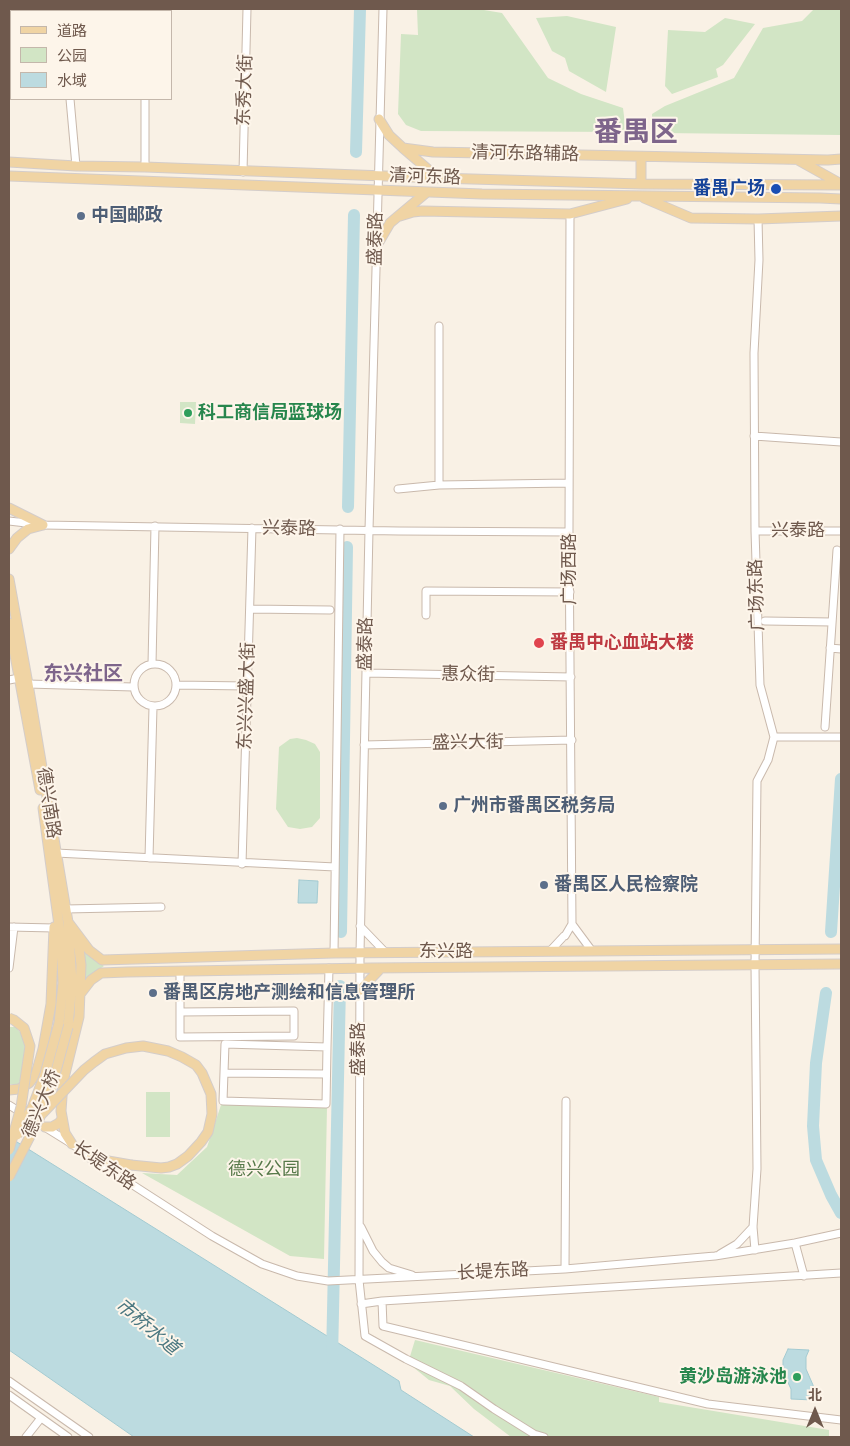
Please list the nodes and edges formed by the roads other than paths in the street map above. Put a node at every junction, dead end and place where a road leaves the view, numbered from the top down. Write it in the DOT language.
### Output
graph roads {
  1 [pos="247,9"];
  2 [pos="383,9"];
  3 [pos="70,100"];
  4 [pos="145,100"];
  5 [pos="379,119"];
  6 [pos="403,148"];
  7 [pos="641,157"];
  8 [pos="841,159"];
  9 [pos="797,160"];
  10 [pos="9,162"];
  11 [pos="76,166"];
  12 [pos="145,167"];
  13 [pos="243,172"];
  14 [pos="328,174"];
  15 [pos="9,176"];
  16 [pos="378,176"];
  17 [pos="438,178"];
  18 [pos="640,184"];
  19 [pos="841,185"];
  20 [pos="328,188"];
  21 [pos="377,190"];
  22 [pos="427,192"];
  23 [pos="482,194"];
  24 [pos="639,196"];
  25 [pos="841,200"];
  26 [pos="482,212"];
  27 [pos="570,214"];
  28 [pos="400,216"];
  29 [pos="841,216"];
  30 [pos="758,220"];
  31 [pos="376,247"];
  32 [pos="439,326"];
  33 [pos="754,436"];
  34 [pos="841,442"];
  35 [pos="569,483"];
  36 [pos="439,485"];
  37 [pos="398,489"];
  38 [pos="9,508"];
  39 [pos="9,521"];
  40 [pos="43,525"];
  41 [pos="155,526"];
  42 [pos="252,528"];
  43 [pos="340,529"];
  44 [pos="369,530"];
  45 [pos="755,531"];
  46 [pos="841,531"];
  47 [pos="569,532"];
  48 [pos="9,549"];
  49 [pos="837,550"];
  50 [pos="9,579"];
  51 [pos="570,592"];
  52 [pos="250,609"];
  53 [pos="330,610"];
  54 [pos="426,615"];
  55 [pos="765,621"];
  56 [pos="832,622"];
  57 [pos="9,623"];
  58 [pos="830,648"];
  59 [pos="841,649"];
  60 [pos="152,664"];
  61 [pos="366,674"];
  62 [pos="19,678"];
  63 [pos="570,678"];
  64 [pos="9,680"];
  65 [pos="28,684"];
  66 [pos="176,686"];
  67 [pos="247,686"];
  68 [pos="133,687"];
  69 [pos="153,706"];
  70 [pos="825,727"];
  71 [pos="774,737"];
  72 [pos="841,737"];
  73 [pos="572,740"];
  74 [pos="364,745"];
  75 [pos="56,853"];
  76 [pos="149,858"];
  77 [pos="242,864"];
  78 [pos="335,867"];
  79 [pos="54,893"];
  80 [pos="161,907"];
  81 [pos="66,909"];
  82 [pos="68,922"];
  83 [pos="572,924"];
  84 [pos="360,926"];
  85 [pos="11,927"];
  86 [pos="54,928"];
  87 [pos="75,932"];
  88 [pos="841,948"];
  89 [pos="755,949"];
  90 [pos="592,951"];
  91 [pos="550,952"];
  92 [pos="334,953"];
  93 [pos="360,953"];
  94 [pos="386,953"];
  95 [pos="417,953"];
  96 [pos="302,954"];
  97 [pos="841,964"];
  98 [pos="755,965"];
  99 [pos="417,967"];
  100 [pos="9,968"];
  101 [pos="329,968"];
  102 [pos="360,968"];
  103 [pos="381,968"];
  104 [pos="302,969"];
  105 [pos="180,971"];
  106 [pos="360,991"];
  107 [pos="81,993"];
  108 [pos="180,1012"];
  109 [pos="9,1018"];
  110 [pos="59,1023"];
  111 [pos="68,1027"];
  112 [pos="327,1047"];
  113 [pos="224,1073"];
  114 [pos="36,1074"];
  115 [pos="326,1074"];
  116 [pos="63,1080"];
  117 [pos="9,1090"];
  118 [pos="566,1100"];
  119 [pos="9,1104"];
  120 [pos="41,1115"];
  121 [pos="62,1119"];
  122 [pos="45,1127"];
  123 [pos="72,1144"];
  124 [pos="9,1150"];
  125 [pos="91,1158"];
  126 [pos="9,1177"];
  127 [pos="359,1224"];
  128 [pos="753,1227"];
  129 [pos="841,1233"];
  130 [pos="796,1244"];
  131 [pos="755,1250"];
  132 [pos="715,1256"];
  133 [pos="565,1269"];
  134 [pos="841,1273"];
  135 [pos="417,1276"];
  136 [pos="804,1276"];
  137 [pos="356,1280"];
  138 [pos="382,1301"];
  139 [pos="361,1304"];
  140 [pos="9,1381"];
  141 [pos="9,1395"];
  142 [pos="41,1418"];
  143 [pos="841,1420"];
  144 [pos="26,1437"];
  145 [pos="68,1437"];
  146 [pos="89,1437"];
  147 [pos="544,1437"];
  1 -- 13 [label="street, 东秀大街"];
  2 -- 5 [label="street, 盛泰路"];
  3 -- 11 [label="street"];
  4 -- 12 [label="street"];
  5 -- 6 [label="main road"];
  5 -- 16 [label="street, 盛泰路"];
  6 -- 7 [label="main road, 清河东路辅路"];
  6 -- 17 [label="main road"];
  7 -- 9 [label="main road, 清河东路辅路"];
  7 -- 18 [label="main road"];
  8 -- 9 [label="main road, 清河东路辅路"];
  9 -- 19 [label="main road"];
  10 -- 11 [label="main road, 清河东路"];
  11 -- 12 [label="main road, 清河东路"];
  12 -- 13 [label="main road, 清河东路"];
  13 -- 14 [label="main road, 清河东路"];
  14 -- 16 [label="main road, 清河东路"];
  14 -- 20 [label="main road"];
  15 -- 20 [label="main road, 清河东路"];
  16 -- 17 [label="main road, 清河东路"];
  16 -- 21 [label="street, 盛泰路"];
  17 -- 18 [label="main road, 清河东路"];
  18 -- 19 [label="main road, 清河东路"];
  20 -- 21 [label="main road, 清河东路"];
  21 -- 22 [label="main road, 清河东路"];
  21 -- 31 [label="street, 盛泰路"];
  22 -- 23 [label="main road, 清河东路"];
  22 -- 28 [label="main road"];
  23 -- 24 [label="main road, 清河东路"];
  23 -- 26 [label="main road"];
  24 -- 25 [label="main road, 清河东路"];
  24 -- 27 [label="main road"];
  24 -- 30 [label="main road"];
  26 -- 27 [label="main road"];
  26 -- 28 [label="main road"];
  27 -- 35 [label="street, 广场西路"];
  28 -- 31 [label="main road"];
  29 -- 30 [label="main road"];
  30 -- 33 [label="street, 广场东路"];
  31 -- 44 [label="street, 盛泰路"];
  32 -- 36 [label="street"];
  33 -- 34 [label="street"];
  33 -- 45 [label="street, 广场东路"];
  35 -- 36 [label="street"];
  35 -- 47 [label="street, 广场西路"];
  36 -- 37 [label="street"];
  38 -- 40 [label="main road"];
  39 -- 40 [label="street, 兴泰路"];
  40 -- 41 [label="street, 兴泰路"];
  40 -- 48 [label="main road"];
  41 -- 42 [label="street, 兴泰路"];
  41 -- 60 [label="street"];
  42 -- 43 [label="street, 兴泰路"];
  42 -- 52 [label="street, 东兴兴盛大街"];
  43 -- 44 [label="street, 兴泰路"];
  43 -- 78 [label="street"];
  44 -- 47 [label="street, 兴泰路"];
  44 -- 61 [label="street, 盛泰路"];
  45 -- 46 [label="street, 兴泰路"];
  45 -- 71 [label="street, 广场东路"];
  47 -- 51 [label="street, 广场西路"];
  49 -- 56 [label="street"];
  50 -- 65 [label="main road, 德兴南路"];
  51 -- 54 [label="street"];
  51 -- 63 [label="street, 广场西路"];
  52 -- 53 [label="street"];
  52 -- 67 [label="street, 东兴兴盛大街"];
  55 -- 56 [label="street"];
  56 -- 58 [label="street"];
  57 -- 62 [label="main road, 德兴南路"];
  58 -- 59 [label="street"];
  58 -- 70 [label="street"];
  60 -- 66 [label="street"];
  60 -- 68 [label="street"];
  61 -- 63 [label="street, 惠众街"];
  61 -- 74 [label="street, 盛泰路"];
  62 -- 64 [label="street"];
  62 -- 79 [label="main road, 德兴南路"];
  63 -- 73 [label="street, 广场西路"];
  65 -- 68 [label="street"];
  65 -- 75 [label="main road, 德兴南路"];
  66 -- 67 [label="street"];
  66 -- 69 [label="street"];
  67 -- 77 [label="street, 东兴兴盛大街"];
  68 -- 69 [label="street"];
  69 -- 76 [label="street"];
  71 -- 72 [label="street"];
  71 -- 89 [label="street"];
  73 -- 74 [label="street, 盛兴大街"];
  73 -- 83 [label="street, 广场西路"];
  74 -- 84 [label="street, 盛泰路"];
  75 -- 76 [label="street"];
  75 -- 81 [label="main road, 德兴南路"];
  76 -- 77 [label="street"];
  77 -- 78 [label="street"];
  78 -- 92 [label="street"];
  79 -- 86 [label="main road"];
  79 -- 110 [label="main road, 德兴南路"];
  80 -- 81 [label="street"];
  81 -- 82 [label="main road, 德兴南路"];
  82 -- 87 [label="main road, 东兴路"];
  82 -- 111 [label="main road, 德兴南路"];
  83 -- 90 [label="street"];
  83 -- 91 [label="street"];
  84 -- 93 [label="street, 盛泰路"];
  84 -- 94 [label="street"];
  85 -- 86 [label="street"];
  85 -- 100 [label="street"];
  86 -- 114 [label="main road"];
  87 -- 96 [label="main road, 东兴路"];
  87 -- 107 [label="main road"];
  88 -- 89 [label="main road, 东兴路"];
  89 -- 90 [label="main road, 东兴路"];
  89 -- 98 [label="street"];
  90 -- 91 [label="main road, 东兴路"];
  91 -- 95 [label="main road, 东兴路"];
  92 -- 93 [label="main road, 东兴路"];
  92 -- 96 [label="main road, 东兴路"];
  93 -- 94 [label="main road, 东兴路"];
  93 -- 102 [label="street, 盛泰路"];
  94 -- 95 [label="main road, 东兴路"];
  95 -- 99 [label="main road"];
  96 -- 104 [label="main road"];
  97 -- 98 [label="main road, 东兴路"];
  98 -- 99 [label="main road, 东兴路"];
  98 -- 128 [label="street"];
  99 -- 103 [label="main road, 东兴路"];
  101 -- 102 [label="main road, 东兴路"];
  101 -- 104 [label="main road, 东兴路"];
  101 -- 112 [label="street"];
  102 -- 103 [label="main road, 东兴路"];
  102 -- 106 [label="street, 盛泰路"];
  103 -- 106 [label="main road"];
  104 -- 105 [label="main road, 东兴路"];
  105 -- 107 [label="main road, 东兴路"];
  105 -- 108 [label="street"];
  106 -- 127 [label="street, 盛泰路"];
  107 -- 116 [label="main road"];
  108 -- 108 [label="street"];
  109 -- 124 [label="main road, bridge"];
  110 -- 124 [label="main road, 德兴大桥, bridge"];
  111 -- 120 [label="main road, 德兴大桥, bridge"];
  112 -- 113 [label="street"];
  112 -- 115 [label="street"];
  113 -- 115 [label="street"];
  113 -- 115 [label="street"];
  114 -- 116 [label="main road"];
  114 -- 117 [label="main road"];
  116 -- 121 [label="main road"];
  118 -- 133 [label="street"];
  119 -- 122 [label="street, 长堤东路"];
  120 -- 125 [label="main road, bridge"];
  120 -- 126 [label="main road, 德兴大桥, bridge"];
  121 -- 122 [label="main road"];
  121 -- 123 [label="main road"];
  122 -- 123 [label="street, 长堤东路"];
  123 -- 125 [label="street, 长堤东路"];
  125 -- 137 [label="street, 长堤东路"];
  127 -- 135 [label="street"];
  127 -- 137 [label="street, 盛泰路"];
  128 -- 131 [label="street"];
  128 -- 132 [label="street, 长堤东路"];
  129 -- 130 [label="street"];
  130 -- 131 [label="street"];
  130 -- 136 [label="street"];
  131 -- 132 [label="street"];
  132 -- 133 [label="street, 长堤东路"];
  133 -- 135 [label="street, 长堤东路"];
  134 -- 136 [label="street"];
  135 -- 137 [label="street, 长堤东路"];
  136 -- 138 [label="street"];
  137 -- 139 [label="street, 盛泰路"];
  138 -- 139 [label="street"];
  138 -- 143 [label="street"];
  139 -- 147 [label="street, 盛泰路"];
  140 -- 146 [label="street"];
  141 -- 142 [label="street"];
  142 -- 144 [label="street"];
  142 -- 145 [label="street"];
}
